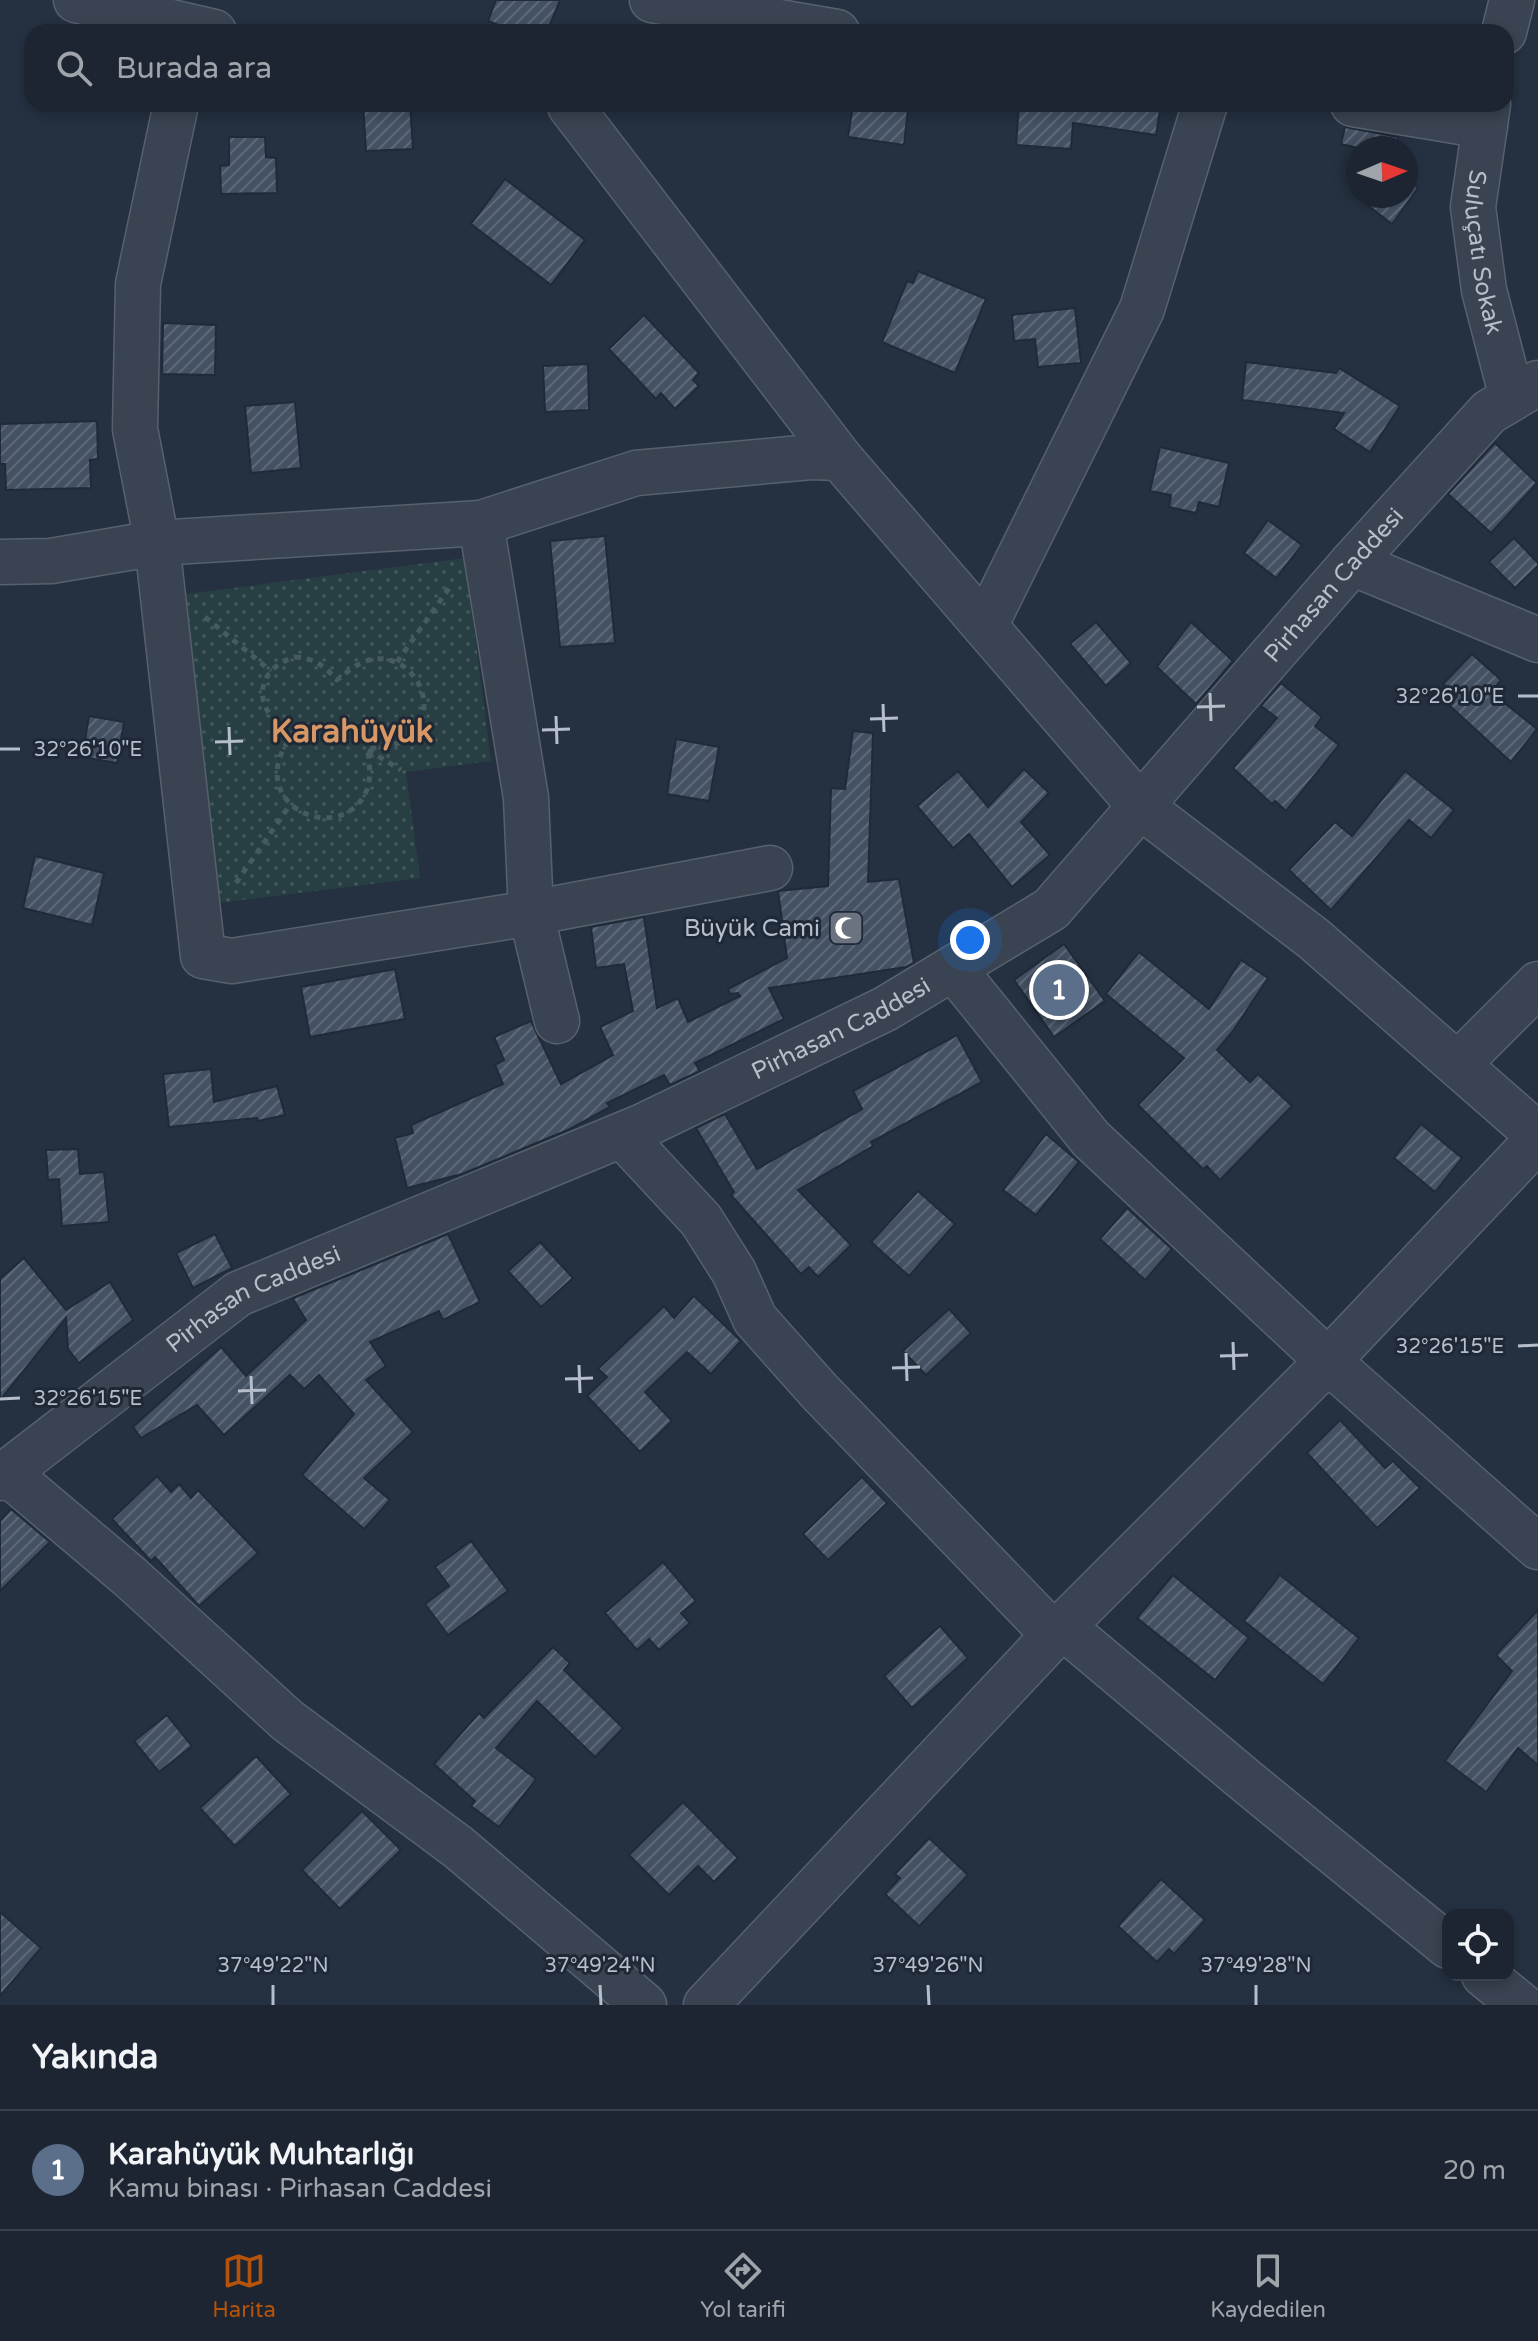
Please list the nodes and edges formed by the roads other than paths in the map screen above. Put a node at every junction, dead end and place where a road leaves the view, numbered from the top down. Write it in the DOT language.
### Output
graph roads {
  1 [pos="76,0"];
  2 [pos="652,0"];
  3 [pos="1512,0"];
  4 [pos="201,23"];
  5 [pos="642,24"];
  6 [pos="791,24"];
  7 [pos="1506,24"];
  8 [pos="174,112"];
  9 [pos="574,112"];
  10 [pos="1203,112"];
  11 [pos="1450,112"];
  12 [pos="1487,115"];
  13 [pos="1525,391"];
  14 [pos="840,458"];
  15 [pos="483,531"];
  16 [pos="0,562"];
  17 [pos="159,562"];
  18 [pos="1352,563"];
  19 [pos="985,626"];
  20 [pos="1538,640"];
  21 [pos="1140,806"];
  22 [pos="770,868"];
  23 [pos="531,913"];
  24 [pos="953,968"];
  25 [pos="1538,984"];
  26 [pos="557,1021"];
  27 [pos="1458,1064"];
  28 [pos="622,1135"];
  29 [pos="1538,1137"];
  30 [pos="1328,1361"];
  31 [pos="4,1476"];
  32 [pos="1538,1547"];
  33 [pos="1059,1631"];
  34 [pos="1442,1941"];
  35 [pos="1491,1981"];
  36 [pos="644,2005"];
  37 [pos="706,2005"];
  38 [pos="1521,2005"];
  1 -- 4 [label="street"];
  2 -- 5 [label="street"];
  2 -- 6 [label="street"];
  3 -- 7 [label="street"];
  8 -- 17 [label="street"];
  9 -- 14 [label="street"];
  10 -- 19 [label="street"];
  11 -- 12 [label="street"];
  12 -- 13 [label="street, Suluçatı Sokak"];
  13 -- 18 [label="street, Pirhasan Caddesi"];
  14 -- 15 [label="street"];
  14 -- 19 [label="street"];
  15 -- 17 [label="street"];
  15 -- 23 [label="street"];
  16 -- 17 [label="street"];
  17 -- 23 [label="street"];
  18 -- 20 [label="street"];
  18 -- 21 [label="street, Pirhasan Caddesi"];
  19 -- 21 [label="street"];
  21 -- 24 [label="street, Pirhasan Caddesi"];
  21 -- 27 [label="street"];
  22 -- 23 [label="street"];
  23 -- 26 [label="street"];
  24 -- 28 [label="street, Pirhasan Caddesi"];
  24 -- 30 [label="street"];
  25 -- 27 [label="street"];
  27 -- 29 [label="street"];
  28 -- 31 [label="street, Pirhasan Caddesi"];
  28 -- 33 [label="street"];
  29 -- 30 [label="street"];
  30 -- 32 [label="street"];
  30 -- 33 [label="street"];
  31 -- 36 [label="street"];
  33 -- 34 [label="street"];
  33 -- 37 [label="street"];
  35 -- 38 [label="street"];
}
